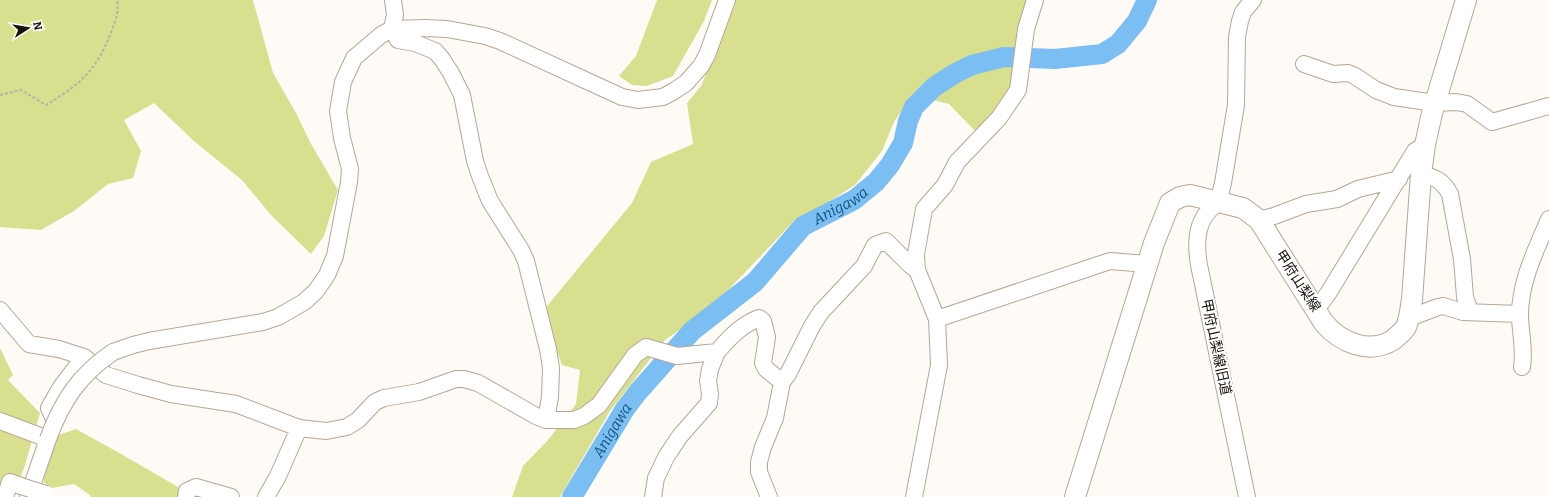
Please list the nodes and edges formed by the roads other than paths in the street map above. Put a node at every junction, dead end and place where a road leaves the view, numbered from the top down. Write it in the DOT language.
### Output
graph roads {
  1 [pos="393,0"];
  2 [pos="727,0"];
  3 [pos="1035,0"];
  4 [pos="1253,0"];
  5 [pos="1466,0"];
  6 [pos="392,29"];
  7 [pos="1304,64"];
  8 [pos="1435,103"];
  9 [pos="1549,106"];
  10 [pos="1425,145"];
  11 [pos="1421,174"];
  12 [pos="1399,179"];
  13 [pos="1218,203"];
  14 [pos="1549,219"];
  15 [pos="1259,220"];
  16 [pos="1147,264"];
  17 [pos="917,270"];
  18 [pos="0,310"];
  19 [pos="1316,310"];
  20 [pos="1470,312"];
  21 [pos="1520,314"];
  22 [pos="1409,318"];
  23 [pos="937,319"];
  24 [pos="717,352"];
  25 [pos="84,357"];
  26 [pos="1522,367"];
  27 [pos="782,382"];
  28 [pos="546,420"];
  29 [pos="0,421"];
  30 [pos="55,421"];
  31 [pos="299,428"];
  32 [pos="48,439"];
  33 [pos="25,491"];
  34 [pos="49,496"];
  35 [pos="5,497"];
  36 [pos="186,497"];
  37 [pos="231,497"];
  38 [pos="266,497"];
  39 [pos="653,497"];
  40 [pos="769,497"];
  41 [pos="914,497"];
  42 [pos="1075,497"];
  43 [pos="1246,497"];
  1 -- 6 [label="street"];
  2 -- 6 [label="street"];
  3 -- 17 [label="street"];
  4 -- 13 [label="street"];
  5 -- 8 [label="main road, 甲府山梨線"];
  6 -- 28 [label="street"];
  6 -- 30 [label="street, bridge"];
  7 -- 8 [label="street"];
  8 -- 9 [label="street"];
  8 -- 10 [label="main road, 甲府山梨線"];
  10 -- 11 [label="main road, 甲府山梨線"];
  10 -- 12 [label="street"];
  11 -- 20 [label="street"];
  11 -- 22 [label="main road, 甲府山梨線"];
  12 -- 15 [label="street"];
  12 -- 19 [label="street"];
  13 -- 15 [label="main road, 甲府山梨線"];
  13 -- 16 [label="main road, 甲府山梨線"];
  13 -- 43 [label="street, 甲府山梨線旧道"];
  14 -- 21 [label="street"];
  15 -- 19 [label="main road, 甲府山梨線"];
  16 -- 23 [label="street"];
  16 -- 42 [label="main road, 甲府山梨線"];
  17 -- 23 [label="street"];
  17 -- 27 [label="street"];
  18 -- 25 [label="street"];
  19 -- 22 [label="main road, 甲府山梨線"];
  20 -- 21 [label="street"];
  20 -- 22 [label="street"];
  21 -- 26 [label="street"];
  23 -- 41 [label="street"];
  24 -- 27 [label="street"];
  24 -- 28 [label="street"];
  24 -- 39 [label="street"];
  25 -- 30 [label="street"];
  25 -- 31 [label="street"];
  27 -- 40 [label="street"];
  28 -- 31 [label="street"];
  29 -- 32 [label="street"];
  30 -- 32 [label="street, bridge"];
  31 -- 38 [label="street"];
  32 -- 33 [label="street"];
  33 -- 34 [label="street, bridge"];
  33 -- 35 [label="street"];
  36 -- 37 [label="street"];
}
